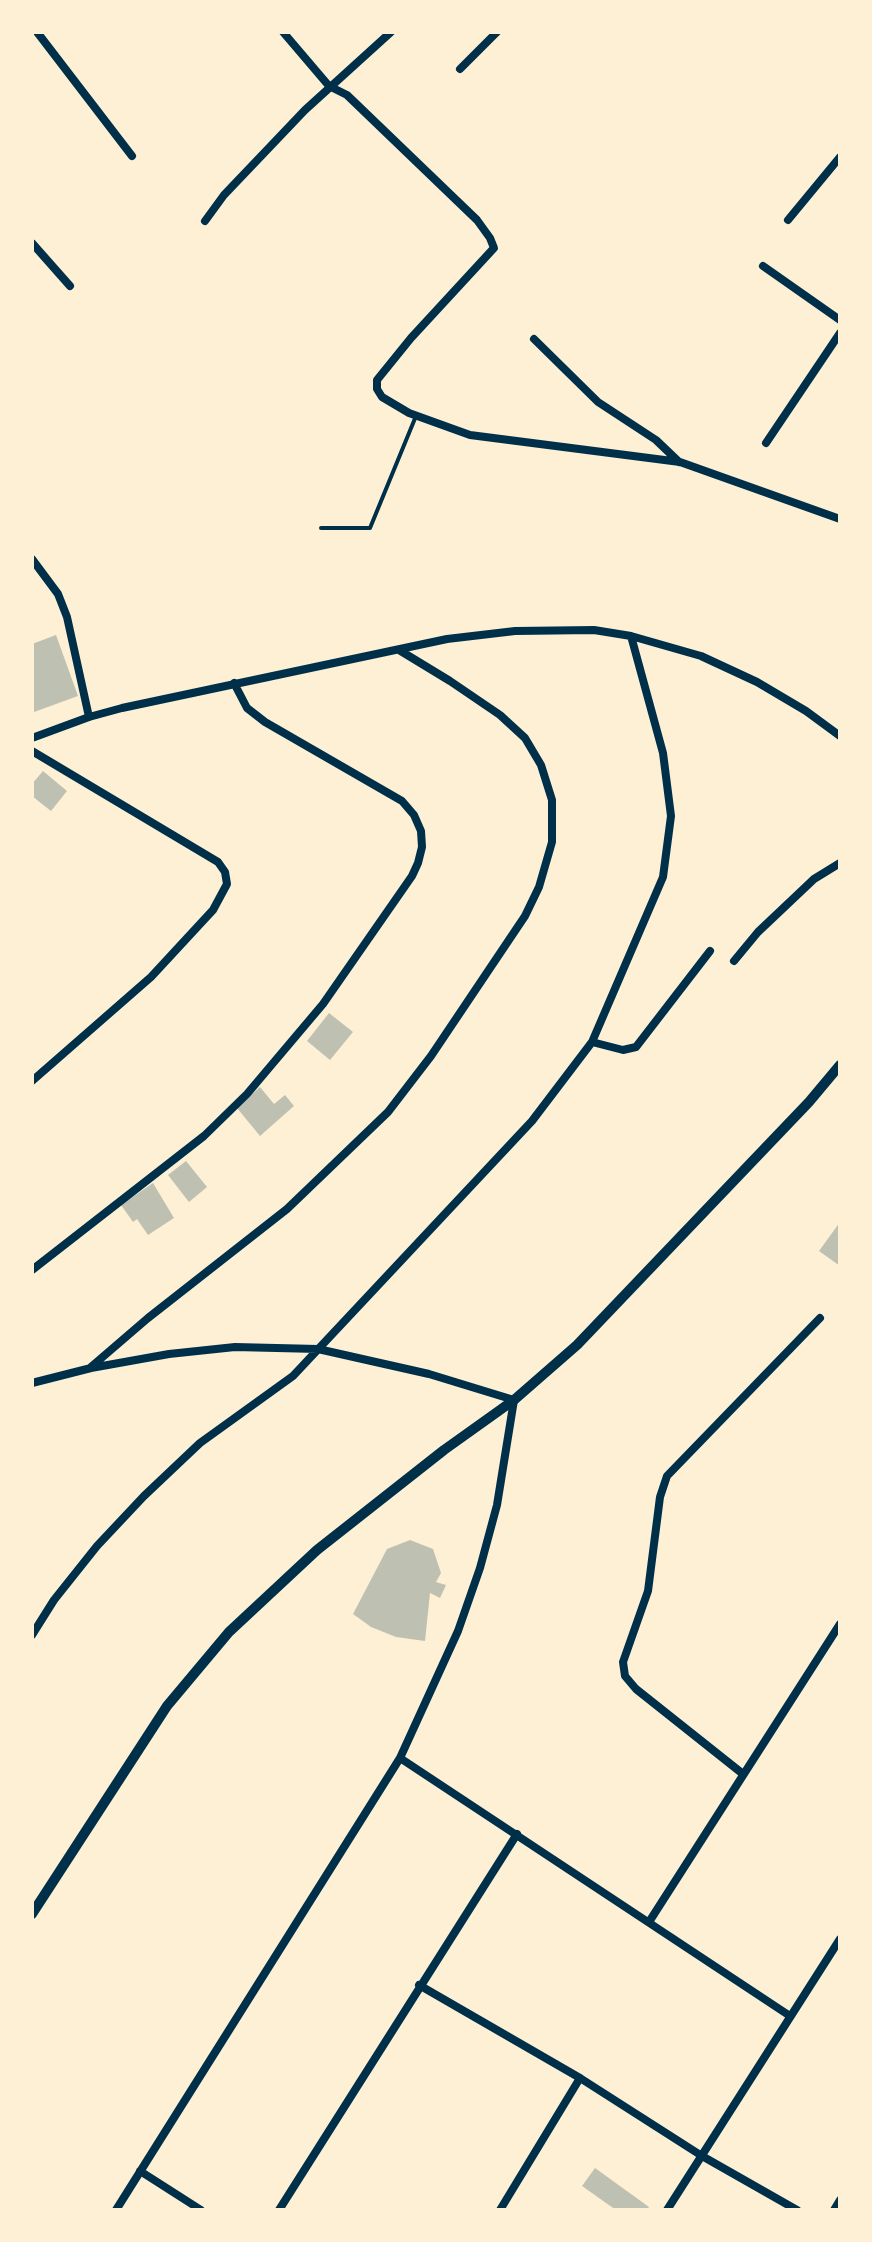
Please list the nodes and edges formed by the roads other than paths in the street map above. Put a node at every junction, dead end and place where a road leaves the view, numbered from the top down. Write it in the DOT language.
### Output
graph roads {
  1 [pos="37,32"];
  2 [pos="283,32"];
  3 [pos="391,32"];
  4 [pos="497,32"];
  5 [pos="460,69"];
  6 [pos="329,86"];
  7 [pos="132,156"];
  8 [pos="840,157"];
  9 [pos="788,220"];
  10 [pos="205,221"];
  11 [pos="32,243"];
  12 [pos="763,266"];
  13 [pos="70,286"];
  14 [pos="840,320"];
  15 [pos="840,333"];
  16 [pos="534,339"];
  17 [pos="416,416"];
  18 [pos="766,443"];
  19 [pos="680,462"];
  20 [pos="840,519"];
  21 [pos="321,528"];
  22 [pos="32,559"];
  23 [pos="631,636"];
  24 [pos="399,650"];
  25 [pos="234,683"];
  26 [pos="89,717"];
  27 [pos="840,736"];
  28 [pos="32,738"];
  29 [pos="32,751"];
  30 [pos="840,863"];
  31 [pos="710,951"];
  32 [pos="734,961"];
  33 [pos="592,1042"];
  34 [pos="840,1065"];
  35 [pos="32,1081"];
  36 [pos="32,1270"];
  37 [pos="820,1318"];
  38 [pos="318,1349"];
  39 [pos="91,1368"];
  40 [pos="32,1383"];
  41 [pos="514,1400"];
  42 [pos="840,1624"];
  43 [pos="32,1635"];
  44 [pos="400,1758"];
  45 [pos="743,1774"];
  46 [pos="517,1834"];
  47 [pos="32,1914"];
  48 [pos="649,1922"];
  49 [pos="840,1939"];
  50 [pos="419,1985"];
  51 [pos="790,2016"];
  52 [pos="580,2078"];
  53 [pos="702,2156"];
  54 [pos="140,2171"];
  55 [pos="840,2200"];
  56 [pos="116,2210"];
  57 [pos="201,2210"];
  58 [pos="279,2210"];
  59 [pos="500,2210"];
  60 [pos="667,2210"];
  61 [pos="797,2210"];
  62 [pos="834,2210"];
  1 -- 7 [label="street"];
  2 -- 6 [label="street"];
  3 -- 6 [label="street"];
  4 -- 5 [label="street"];
  6 -- 10 [label="street"];
  6 -- 17 [label="street"];
  8 -- 9 [label="street"];
  11 -- 13 [label="street"];
  12 -- 14 [label="street"];
  15 -- 18 [label="street"];
  16 -- 19 [label="street"];
  17 -- 19 [label="street"];
  17 -- 21 [label="lane"];
  19 -- 20 [label="street"];
  22 -- 26 [label="street"];
  23 -- 24 [label="street"];
  23 -- 27 [label="street"];
  23 -- 33 [label="street"];
  24 -- 25 [label="street"];
  24 -- 39 [label="street"];
  25 -- 26 [label="street"];
  25 -- 36 [label="street"];
  26 -- 28 [label="street"];
  29 -- 35 [label="street"];
  30 -- 32 [label="street"];
  31 -- 33 [label="street"];
  33 -- 38 [label="street"];
  34 -- 41 [label="street"];
  37 -- 45 [label="street"];
  38 -- 39 [label="street"];
  38 -- 41 [label="street"];
  38 -- 43 [label="street"];
  39 -- 40 [label="street"];
  41 -- 44 [label="street"];
  41 -- 47 [label="street"];
  42 -- 45 [label="street"];
  44 -- 46 [label="street"];
  44 -- 54 [label="street"];
  45 -- 48 [label="street"];
  46 -- 48 [label="street"];
  46 -- 50 [label="street"];
  48 -- 51 [label="street"];
  49 -- 51 [label="street"];
  50 -- 52 [label="street"];
  50 -- 58 [label="street"];
  51 -- 53 [label="street"];
  52 -- 53 [label="street"];
  52 -- 59 [label="street"];
  53 -- 60 [label="street"];
  53 -- 61 [label="street"];
  54 -- 56 [label="street"];
  54 -- 57 [label="street"];
  55 -- 62 [label="street"];
}
